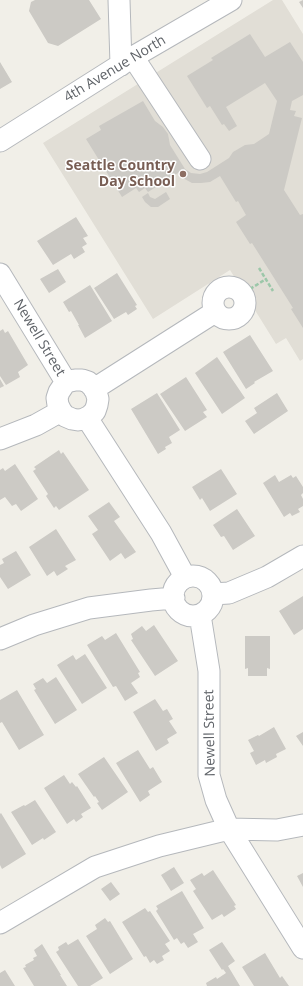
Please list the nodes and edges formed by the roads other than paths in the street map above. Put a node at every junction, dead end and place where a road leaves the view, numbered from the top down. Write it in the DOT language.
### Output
graph roads {
  1 [pos="119,0"];
  2 [pos="231,0"];
  3 [pos="127,61"];
  4 [pos="0,141"];
  5 [pos="200,160"];
  6 [pos="0,274"];
  7 [pos="215,312"];
  8 [pos="66,382"];
  9 [pos="94,389"];
  10 [pos="61,411"];
  11 [pos="87,418"];
  12 [pos="0,439"];
  13 [pos="303,556"];
  14 [pos="185,577"];
  15 [pos="213,594"];
  16 [pos="174,598"];
  17 [pos="200,614"];
  18 [pos="0,639"];
  19 [pos="303,825"];
  20 [pos="229,829"];
  21 [pos="0,923"];
  22 [pos="303,948"];
  1 -- 3 [label="street"];
  2 -- 3 [label="street, 4th Avenue North"];
  3 -- 4 [label="street, 4th Avenue North"];
  3 -- 5 [label="street"];
  6 -- 8 [label="street, Newell Street"];
  7 -- 9 [label="street"];
  8 -- 9 [label="street"];
  8 -- 10 [label="street"];
  9 -- 11 [label="street"];
  10 -- 11 [label="street"];
  10 -- 12 [label="street"];
  11 -- 14 [label="street"];
  13 -- 15 [label="street"];
  14 -- 15 [label="street"];
  14 -- 16 [label="street"];
  15 -- 17 [label="street"];
  16 -- 17 [label="street"];
  16 -- 18 [label="street"];
  17 -- 20 [label="street, Newell Street"];
  19 -- 20 [label="street"];
  20 -- 21 [label="street"];
  20 -- 22 [label="street, Newell Street"];
}
